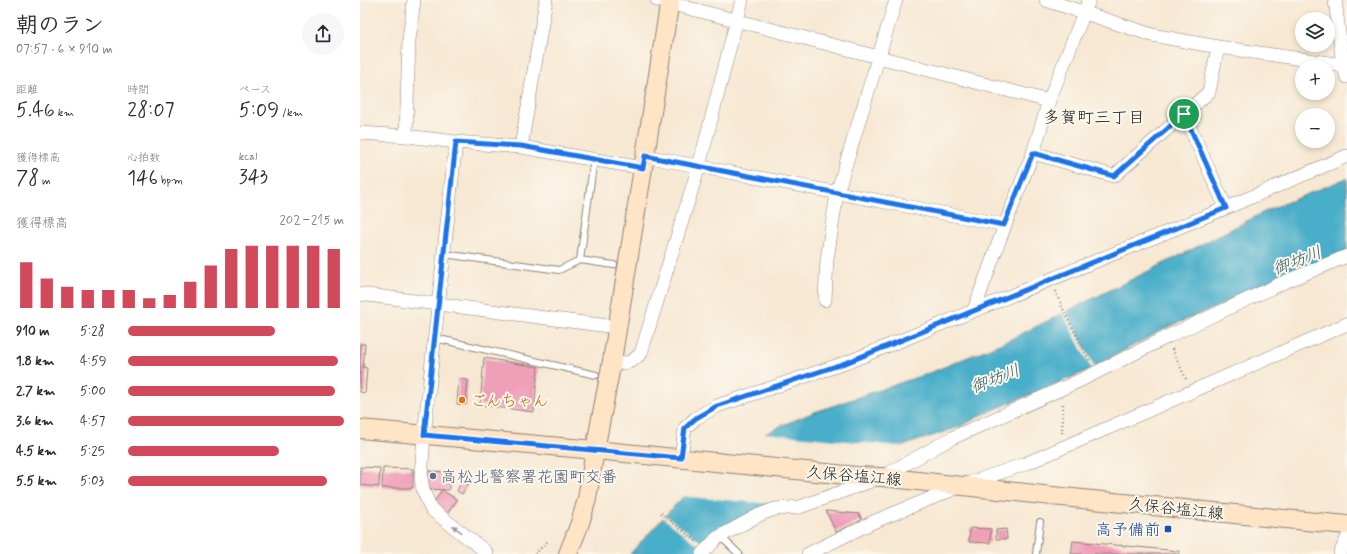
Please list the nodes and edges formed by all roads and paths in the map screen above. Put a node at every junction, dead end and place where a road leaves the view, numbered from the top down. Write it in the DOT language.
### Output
graph roads {
  1 [pos="414,0"];
  2 [pos="546,0"];
  3 [pos="742,0"];
  4 [pos="896,0"];
  5 [pos="1046,0"];
  6 [pos="1089,0"];
  7 [pos="1335,0"];
  8 [pos="666,1"];
  9 [pos="1084,12"];
  10 [pos="736,20"];
  11 [pos="1218,47"];
  12 [pos="879,57"];
  13 [pos="1345,71"];
  14 [pos="1049,101"];
  15 [pos="1184,114"];
  16 [pos="360,133"];
  17 [pos="406,136"];
  18 [pos="456,142"];
  19 [pos="521,146"];
  20 [pos="1033,153"];
  21 [pos="1347,156"];
  22 [pos="594,159"];
  23 [pos="644,162"];
  24 [pos="699,166"];
  25 [pos="837,193"];
  26 [pos="1226,208"];
  27 [pos="1004,225"];
  28 [pos="444,254"];
  29 [pos="1347,256"];
  30 [pos="580,260"];
  31 [pos="614,265"];
  32 [pos="1050,279"];
  33 [pos="360,294"];
  34 [pos="825,300"];
  35 [pos="438,303"];
  36 [pos="974,310"];
  37 [pos="1347,324"];
  38 [pos="616,327"];
  39 [pos="1166,337"];
  40 [pos="435,338"];
  41 [pos="612,361"];
  42 [pos="1090,363"];
  43 [pos="596,375"];
  44 [pos="1064,387"];
  45 [pos="1192,392"];
  46 [pos="360,429"];
  47 [pos="424,435"];
  48 [pos="1059,449"];
  49 [pos="594,450"];
  50 [pos="681,458"];
  51 [pos="882,477"];
  52 [pos="961,486"];
  53 [pos="662,514"];
  54 [pos="1040,522"];
  55 [pos="1347,525"];
  56 [pos="721,536"];
  57 [pos="1347,538"];
  58 [pos="549,540"];
  59 [pos="701,549"];
  60 [pos="487,554"];
  61 [pos="535,554"];
  62 [pos="568,554"];
  63 [pos="739,554"];
  64 [pos="808,554"];
  65 [pos="1036,554"];
  66 [pos="1340,554"];
  1 -- 17 [label="street"];
  2 -- 19 [label="street"];
  3 -- 10 [label="street"];
  4 -- 12 [label="street"];
  5 -- 9 [label="street"];
  6 -- 9 [label="street"];
  7 -- 13 [label="street"];
  8 -- 10 [label="street"];
  8 -- 23 [label="main road"];
  9 -- 11 [label="street"];
  9 -- 14 [label="street"];
  10 -- 12 [label="street"];
  10 -- 24 [label="street"];
  11 -- 13 [label="street"];
  11 -- 15 [label="street"];
  12 -- 14 [label="street"];
  12 -- 25 [label="street"];
  14 -- 20 [label="street"];
  15 -- 20 [label="street"];
  15 -- 26 [label="street"];
  16 -- 17 [label="street"];
  17 -- 18 [label="street"];
  18 -- 19 [label="street"];
  18 -- 28 [label="street"];
  19 -- 22 [label="street"];
  20 -- 27 [label="street"];
  21 -- 26 [label="street"];
  22 -- 23 [label="street"];
  22 -- 30 [label="lane"];
  23 -- 24 [label="street"];
  23 -- 38 [label="main road"];
  24 -- 25 [label="street"];
  24 -- 41 [label="street"];
  25 -- 27 [label="street"];
  25 -- 34 [label="street"];
  26 -- 32 [label="street"];
  27 -- 36 [label="street"];
  28 -- 30 [label="lane"];
  28 -- 35 [label="street"];
  29 -- 39 [label="street"];
  30 -- 31 [label="lane"];
  32 -- 36 [label="street"];
  32 -- 42 [label="path"];
  33 -- 35 [label="street"];
  35 -- 38 [label="street"];
  35 -- 40 [label="street"];
  36 -- 50 [label="street"];
  37 -- 45 [label="street"];
  38 -- 41 [label="main road"];
  39 -- 44 [label="street"];
  39 -- 45 [label="path"];
  40 -- 43 [label="lane"];
  40 -- 47 [label="street"];
  41 -- 49 [label="main road"];
  44 -- 48 [label="path"];
  44 -- 51 [label="street"];
  45 -- 48 [label="street"];
  46 -- 47 [label="main road, 久保谷塩江線"];
  47 -- 49 [label="main road, 久保谷塩江線"];
  60 -- 47 [label="street, one-way"];
  48 -- 52 [label="street"];
  49 -- 50 [label="main road, 久保谷塩江線"];
  49 -- 62 [label="main road"];
  50 -- 51 [label="main road, 久保谷塩江線"];
  51 -- 52 [label="main road, 久保谷塩江線"];
  51 -- 56 [label="street"];
  52 -- 55 [label="main road, 久保谷塩江線"];
  52 -- 64 [label="street"];
  53 -- 59 [label="path"];
  54 -- 65 [label="lane"];
  56 -- 59 [label="street"];
  56 -- 63 [label="lane"];
  57 -- 66 [label="street"];
  58 -- 61 [label="path"];
}
